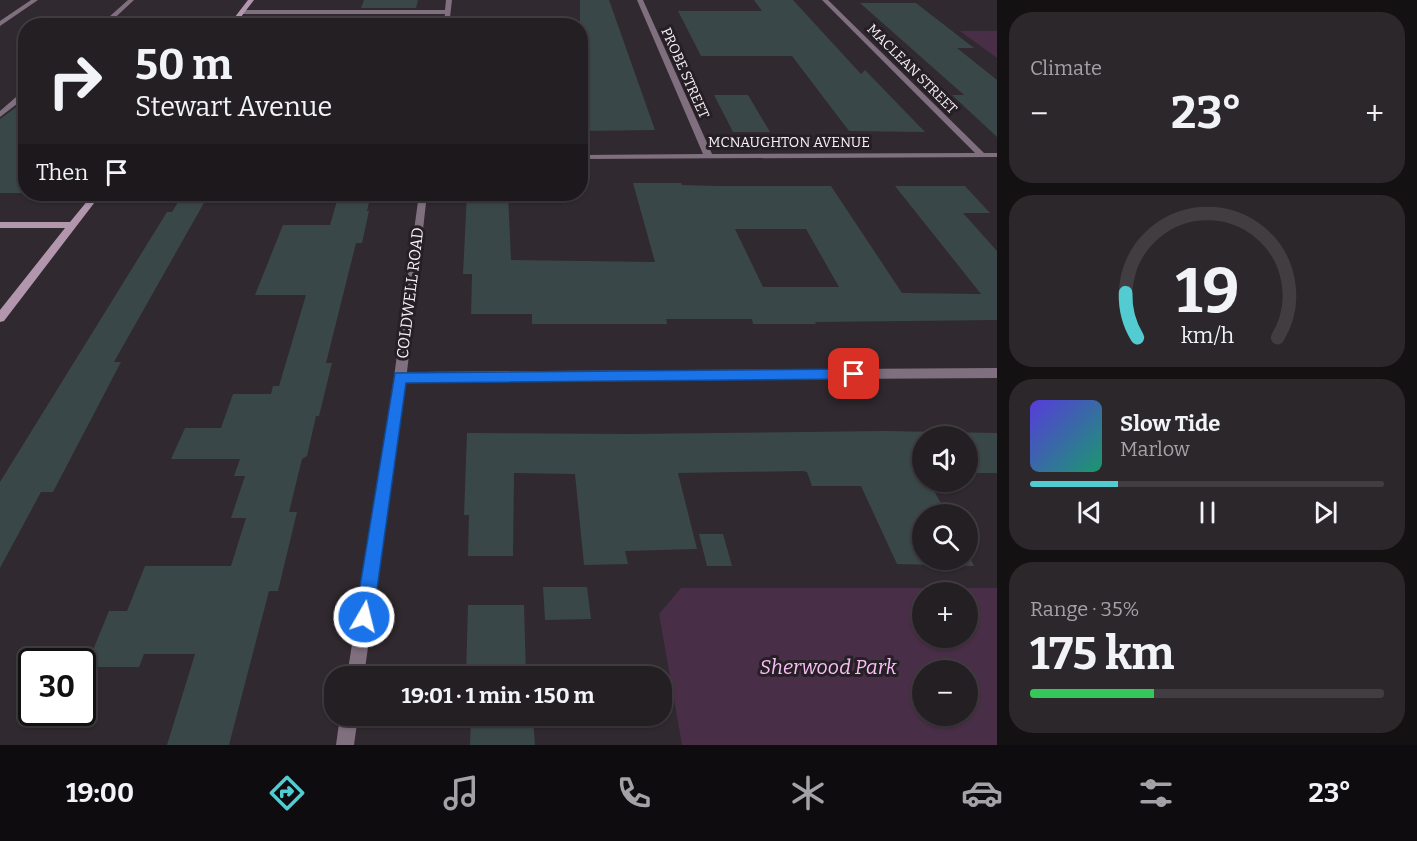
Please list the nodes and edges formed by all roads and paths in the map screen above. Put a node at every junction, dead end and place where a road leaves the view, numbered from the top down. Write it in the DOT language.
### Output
graph roads {
  1 [pos="35,0"];
  2 [pos="131,0"];
  3 [pos="251,0"];
  4 [pos="449,0"];
  5 [pos="640,0"];
  6 [pos="825,0"];
  7 [pos="242,12"];
  8 [pos="448,12"];
  9 [pos="111,18"];
  10 [pos="237,18"];
  11 [pos="447,18"];
  12 [pos="0,24"];
  13 [pos="18,100"];
  14 [pos="0,115"];
  15 [pos="708,155"];
  16 [pos="997,155"];
  17 [pos="982,156"];
  18 [pos="588,157"];
  19 [pos="91,201"];
  20 [pos="422,201"];
  21 [pos="0,225"];
  22 [pos="72,225"];
  23 [pos="0,318"];
  24 [pos="997,373"];
  25 [pos="400,377"];
  26 [pos="357,666"];
  27 [pos="348,726"];
  28 [pos="345,745"];
  1 -- 12 [label="street"];
  2 -- 9 [label="street"];
  3 -- 7 [label="street"];
  4 -- 8 [label="street"];
  5 -- 15 [label="street, PROBE STREET"];
  6 -- 17 [label="street, MACLEAN STREET"];
  7 -- 8 [label="street"];
  7 -- 10 [label="street"];
  8 -- 11 [label="street"];
  13 -- 14 [label="street"];
  15 -- 17 [label="street, MCNAUGHTON AVENUE"];
  15 -- 18 [label="street, MCNAUGHTON AVENUE"];
  16 -- 17 [label="street, MCNAUGHTON AVENUE"];
  19 -- 22 [label="street"];
  20 -- 25 [label="street, COLDWELL ROAD"];
  21 -- 22 [label="street"];
  22 -- 23 [label="street"];
  24 -- 25 [label="street"];
  25 -- 26 [label="street, COLDWELL ROAD"];
  27 -- 28 [label="street"];
}
